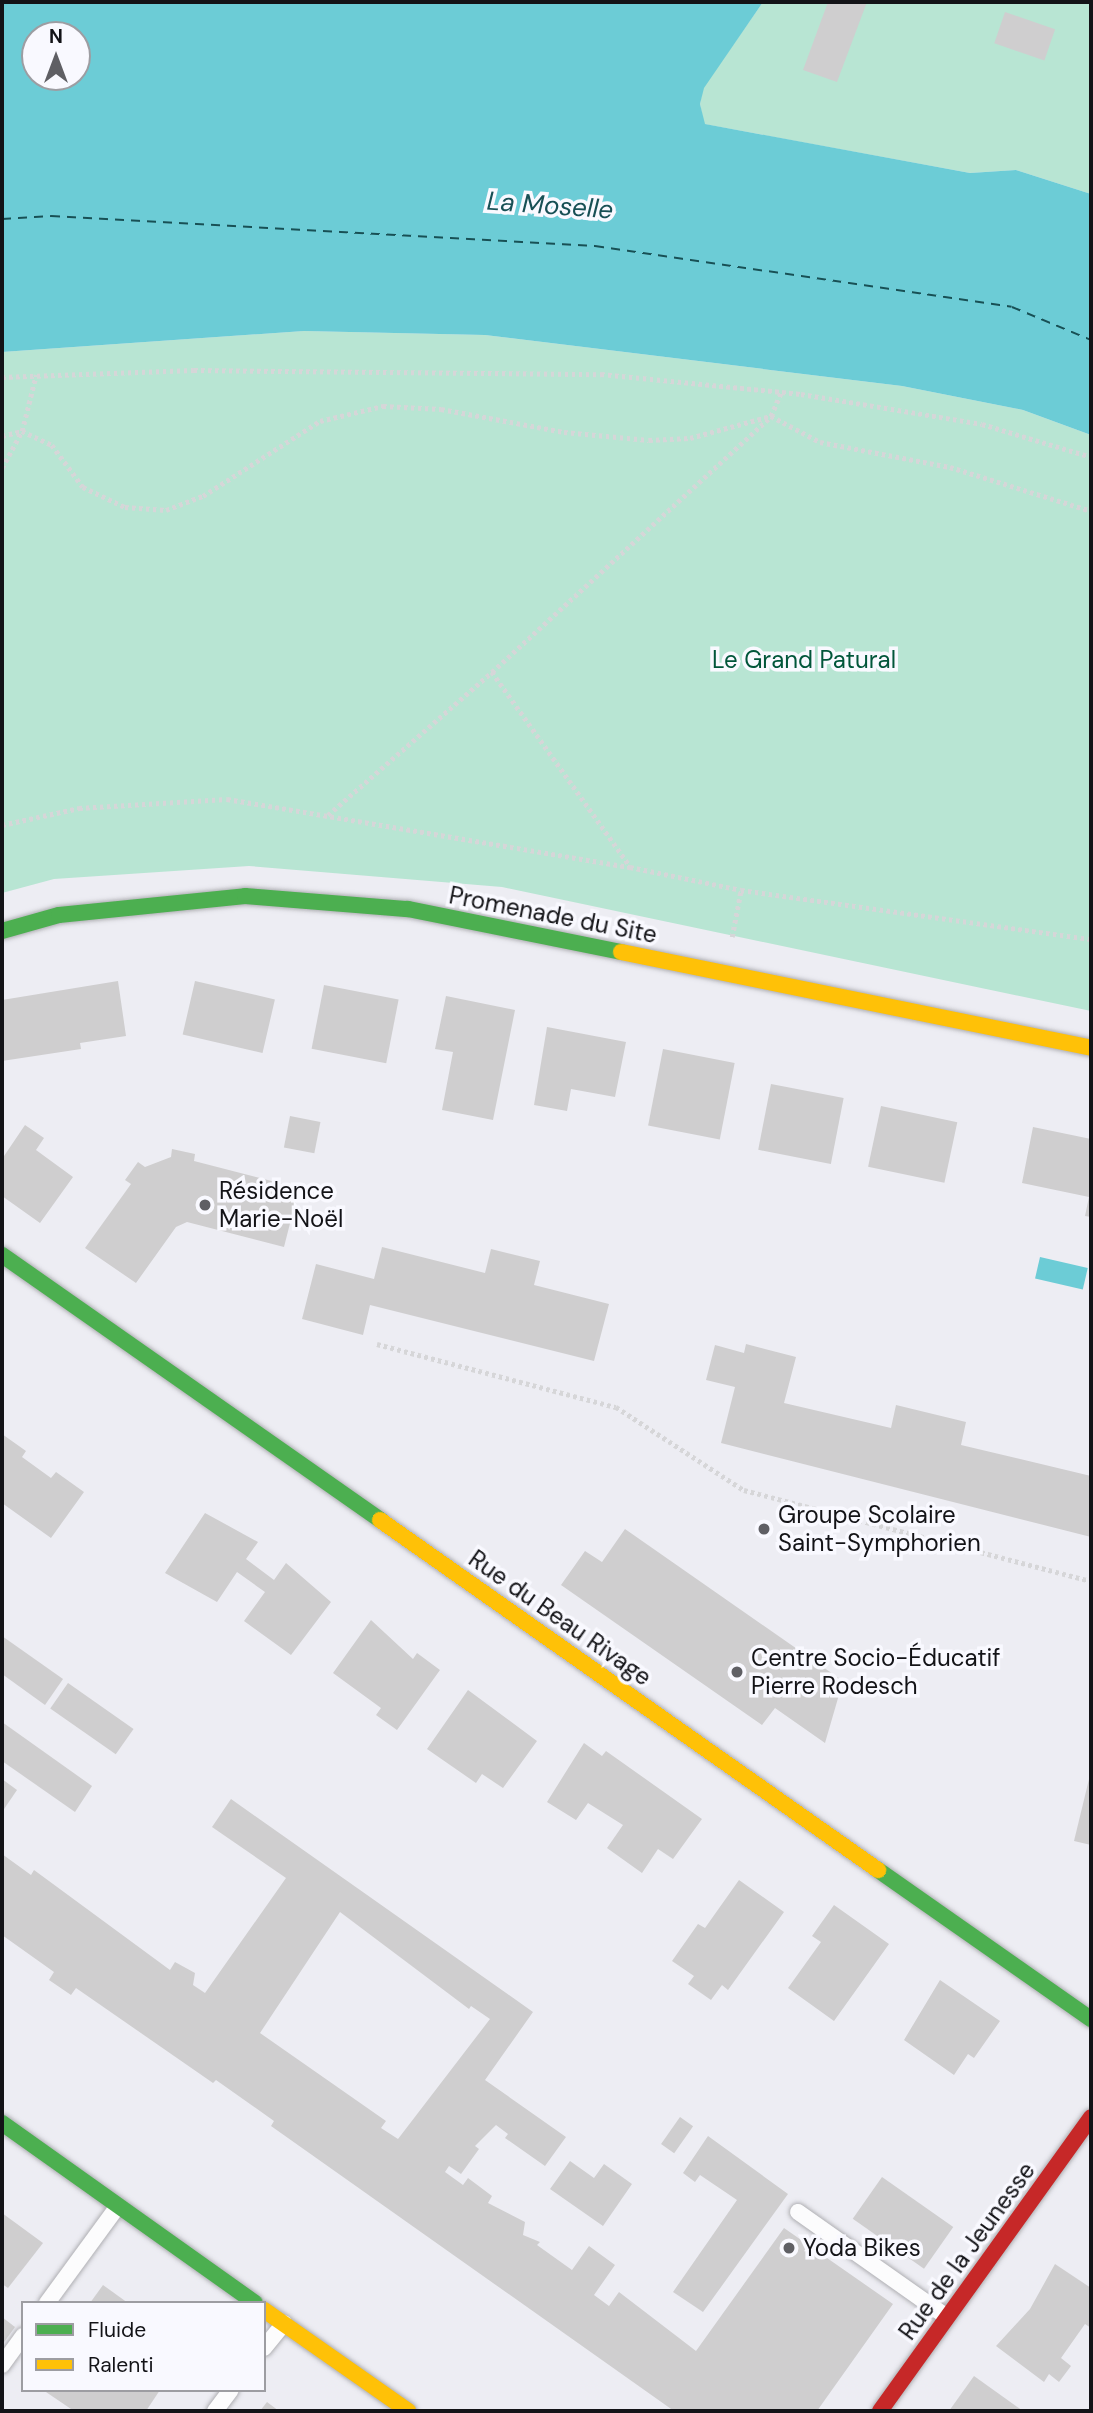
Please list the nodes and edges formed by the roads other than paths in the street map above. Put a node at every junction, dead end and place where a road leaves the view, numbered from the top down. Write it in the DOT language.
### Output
graph roads {
  1 [pos="2,931"];
  2 [pos="1091,1048"];
  3 [pos="2,1255"];
  4 [pos="1091,2019"];
  5 [pos="1091,2117"];
  6 [pos="2,2123"];
  7 [pos="118,2206"];
  8 [pos="799,2212"];
  9 [pos="48,2301"];
  10 [pos="252,2301"];
  11 [pos="266,2310"];
  12 [pos="947,2318"];
  13 [pos="284,2323"];
  14 [pos="21,2339"];
  15 [pos="266,2346"];
  16 [pos="2,2365"];
  17 [pos="229,2392"];
  18 [pos="397,2408"];
  19 [pos="215,2411"];
  20 [pos="880,2411"];
  1 -- 2 [label="street, Promenade du Site"];
  3 -- 4 [label="street, Rue du Beau Rivage"];
  5 -- 12 [label="street, Rue de la Jeunesse"];
  6 -- 7 [label="street"];
  7 -- 9 [label="lane"];
  7 -- 10 [label="street"];
  8 -- 12 [label="lane"];
  11 -- 13 [label="street"];
  12 -- 20 [label="street, Rue de la Jeunesse"];
  13 -- 15 [label="lane"];
  13 -- 18 [label="street"];
  14 -- 16 [label="lane"];
  17 -- 19 [label="lane"];
}
